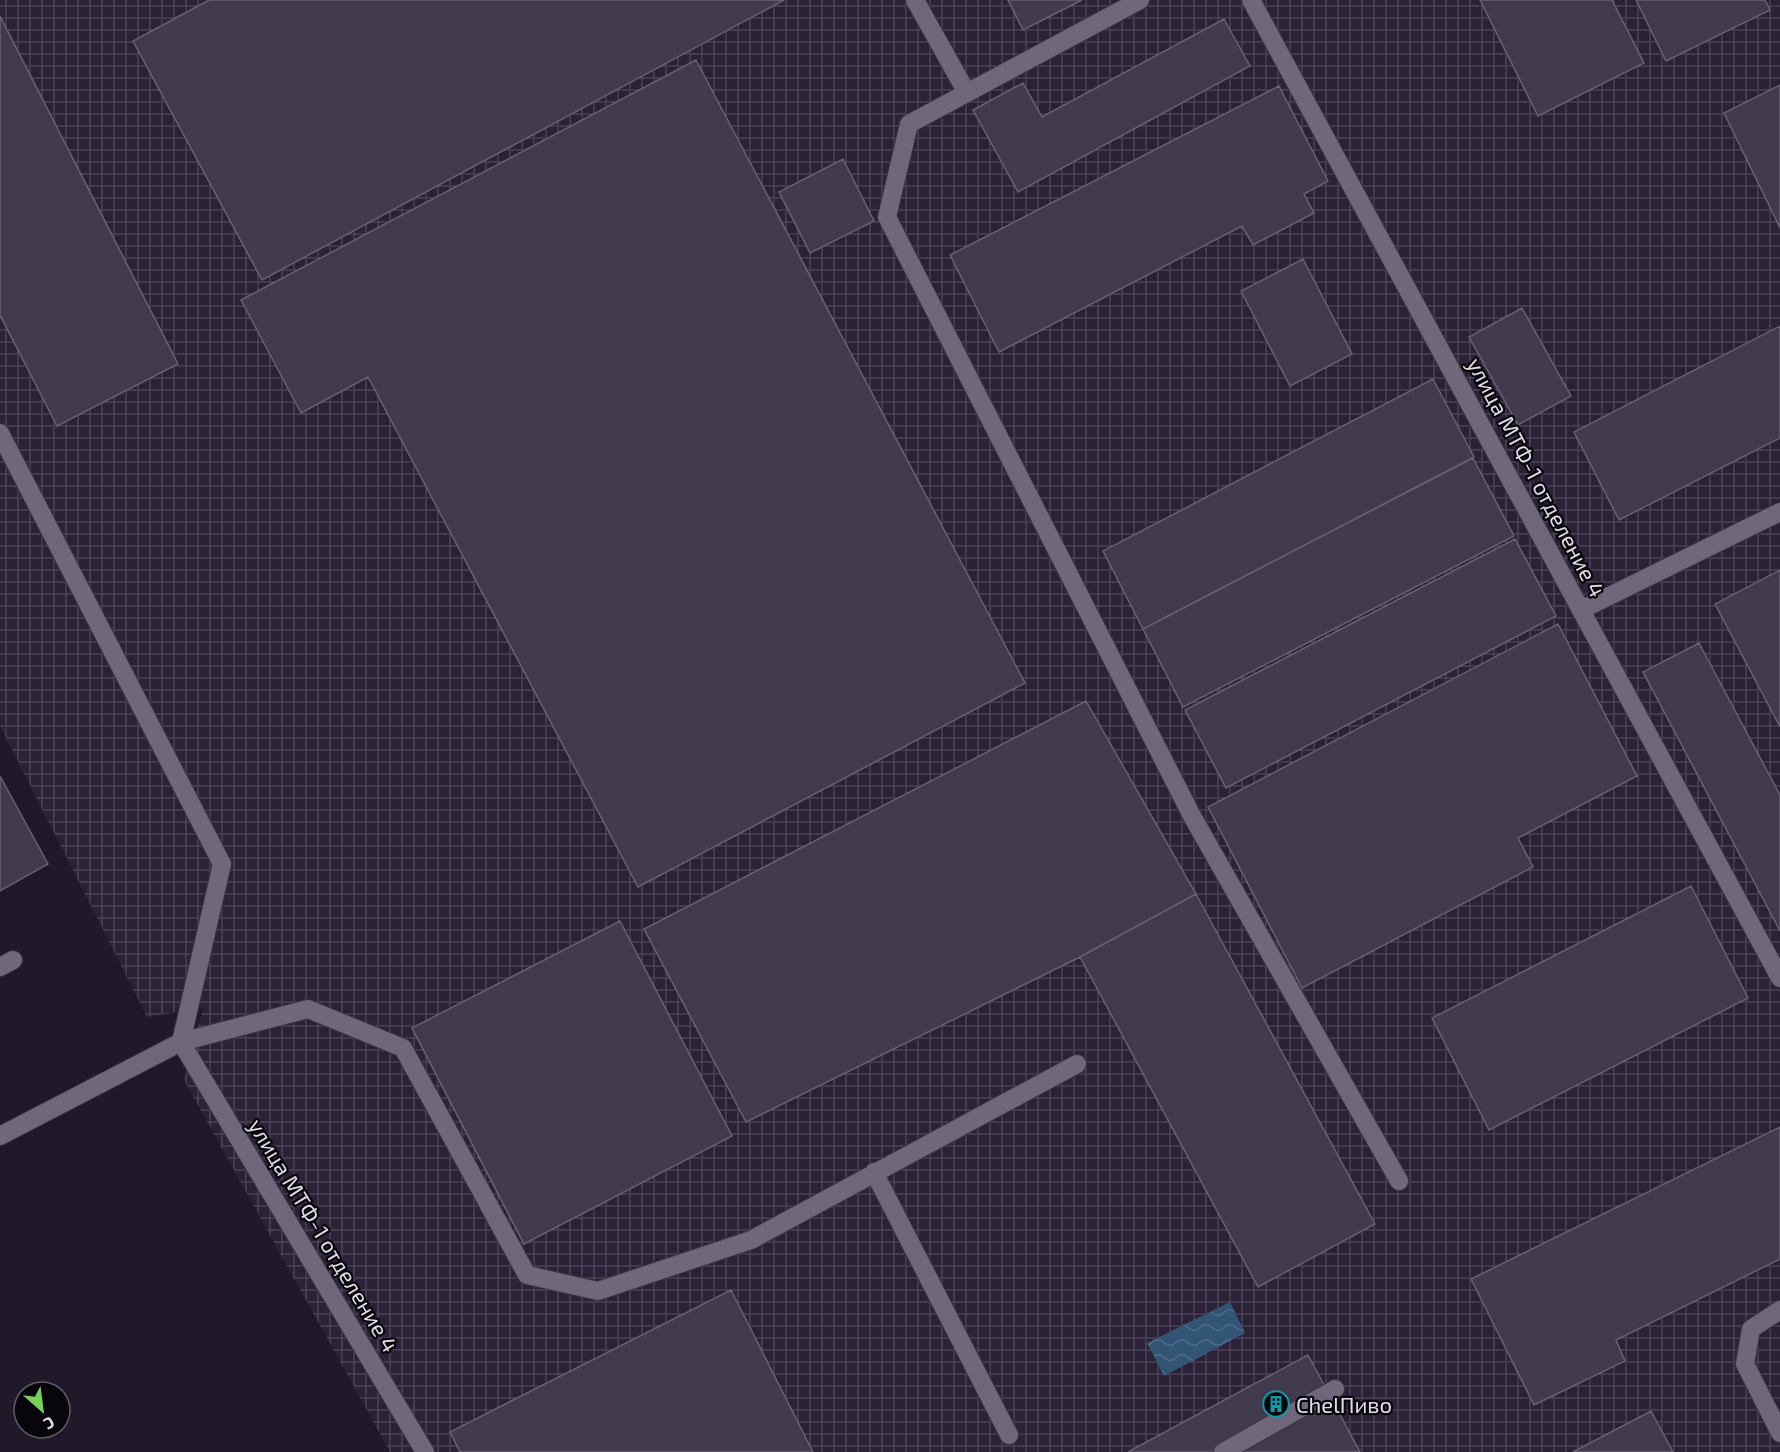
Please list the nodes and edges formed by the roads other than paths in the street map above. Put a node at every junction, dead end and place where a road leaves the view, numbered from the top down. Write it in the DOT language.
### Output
graph roads {
  1 [pos="915,0"];
  2 [pos="1140,0"];
  3 [pos="1251,0"];
  4 [pos="967,93"];
  5 [pos="0,433"];
  6 [pos="1780,512"];
  7 [pos="1581,610"];
  8 [pos="1780,978"];
  9 [pos="181,1042"];
  10 [pos="1077,1064"];
  11 [pos="0,1136"];
  12 [pos="874,1173"];
  13 [pos="1399,1181"];
  14 [pos="1780,1310"];
  15 [pos="1335,1389"];
  16 [pos="1780,1433"];
  17 [pos="1009,1435"];
  18 [pos="425,1452"];
  19 [pos="1223,1452"];
  1 -- 4 [label="street"];
  2 -- 4 [label="street"];
  3 -- 7 [label="street, улица МТФ-1 отделение 4"];
  4 -- 13 [label="street"];
  5 -- 9 [label="street"];
  6 -- 7 [label="street"];
  7 -- 8 [label="street, улица МТФ-1 отделение 4"];
  9 -- 11 [label="street"];
  9 -- 12 [label="street"];
  9 -- 18 [label="street, улица МТФ-1 отделение 4"];
  10 -- 12 [label="street"];
  12 -- 17 [label="street"];
  14 -- 16 [label="street"];
  15 -- 19 [label="street"];
}
